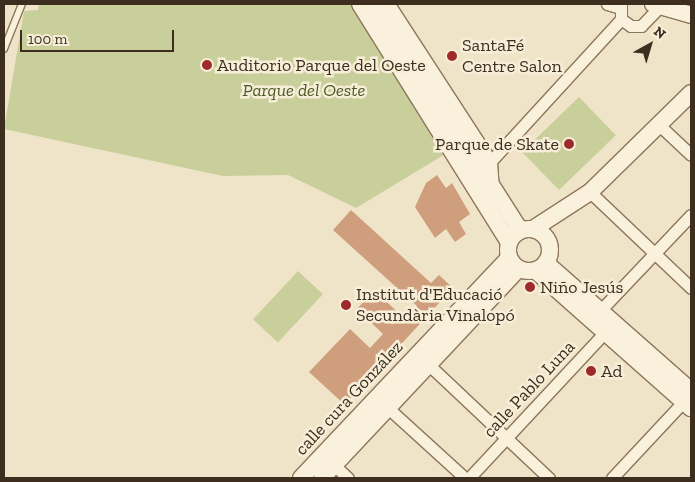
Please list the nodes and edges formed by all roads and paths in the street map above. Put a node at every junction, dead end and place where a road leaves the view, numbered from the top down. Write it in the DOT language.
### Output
graph roads {
  1 [pos="22,4"];
  2 [pos="360,4"];
  3 [pos="376,4"];
  4 [pos="607,4"];
  5 [pos="659,5"];
  6 [pos="395,6"];
  7 [pos="621,10"];
  8 [pos="691,15"];
  9 [pos="4,50"];
  10 [pos="691,93"];
  11 [pos="658,124"];
  12 [pos="691,155"];
  13 [pos="491,161"];
  14 [pos="493,190"];
  15 [pos="584,196"];
  16 [pos="691,215"];
  17 [pos="547,239"];
  18 [pos="518,246"];
  19 [pos="655,254"];
  20 [pos="541,267"];
  21 [pos="691,288"];
  22 [pos="596,315"];
  23 [pos="610,328"];
  24 [pos="429,365"];
  25 [pos="690,403"];
  26 [pos="388,408"];
  27 [pos="507,438"];
  28 [pos="334,465"];
  29 [pos="301,478"];
  30 [pos="322,478"];
  31 [pos="348,478"];
  32 [pos="465,478"];
  33 [pos="469,478"];
  34 [pos="549,478"];
  35 [pos="612,478"];
  1 -- 9 [label="lane"];
  2 -- 18 [label="main road"];
  3 -- 14 [label="main road"];
  4 -- 7 [label="street"];
  5 -- 7 [label="street"];
  5 -- 8 [label="main road"];
  6 -- 13 [label="street"];
  7 -- 13 [label="street"];
  10 -- 11 [label="main road, calle cura González"];
  11 -- 12 [label="street"];
  11 -- 15 [label="main road, calle cura González"];
  13 -- 14 [label="street"];
  14 -- 18 [label="main road"];
  15 -- 17 [label="main road, calle cura González"];
  15 -- 18 [label="main road, calle cura González"];
  15 -- 19 [label="street"];
  16 -- 19 [label="street"];
  17 -- 18 [label="main road"];
  17 -- 20 [label="main road"];
  18 -- 20 [label="main road"];
  18 -- 24 [label="main road, calle cura González"];
  18 -- 29 [label="main road, calle cura González"];
  19 -- 21 [label="street"];
  19 -- 22 [label="street"];
  20 -- 22 [label="main road"];
  22 -- 23 [label="main road"];
  23 -- 25 [label="main road"];
  23 -- 27 [label="street, calle Pablo Luna"];
  24 -- 26 [label="main road, calle cura González"];
  24 -- 27 [label="street"];
  25 -- 35 [label="street"];
  26 -- 28 [label="main road, calle cura González"];
  26 -- 32 [label="street"];
  27 -- 33 [label="street, calle Pablo Luna"];
  27 -- 34 [label="street"];
  28 -- 30 [label="main road, calle cura González"];
  28 -- 31 [label="street"];
}
